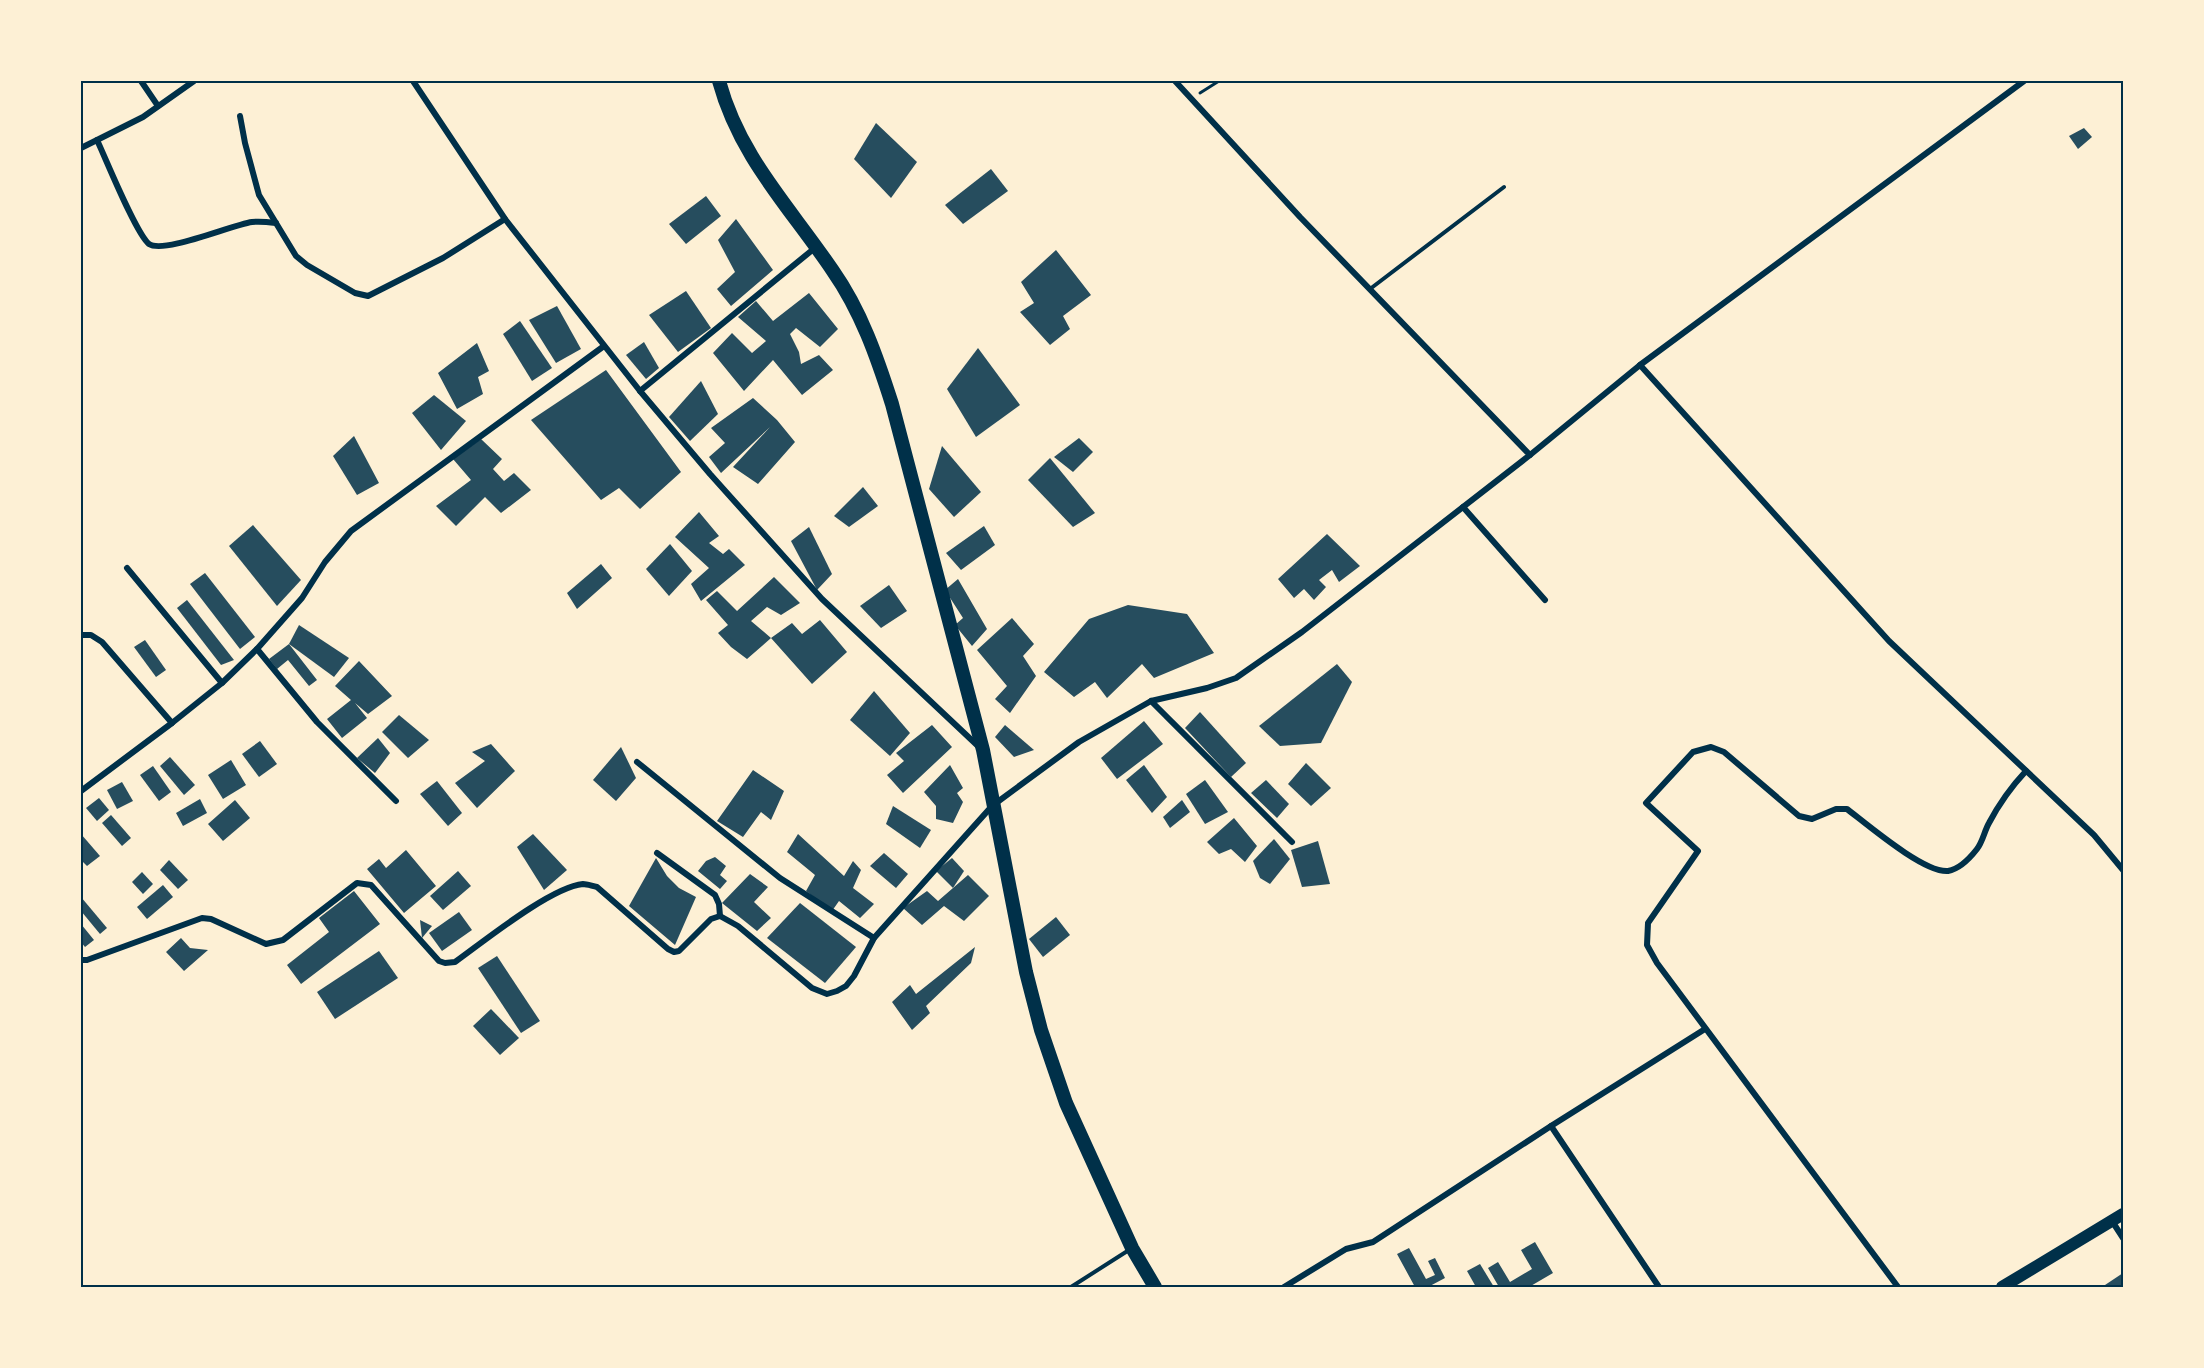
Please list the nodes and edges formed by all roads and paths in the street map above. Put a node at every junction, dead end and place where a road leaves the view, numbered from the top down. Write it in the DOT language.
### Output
graph roads {
  1 [pos="141,81"];
  2 [pos="195,81"];
  3 [pos="413,81"];
  4 [pos="719,81"];
  5 [pos="1175,81"];
  6 [pos="1219,81"];
  7 [pos="2024,81"];
  8 [pos="1191,99"];
  9 [pos="158,106"];
  10 [pos="240,116"];
  11 [pos="97,140"];
  12 [pos="81,148"];
  13 [pos="1503,187"];
  14 [pos="505,219"];
  15 [pos="276,223"];
  16 [pos="816,247"];
  17 [pos="1369,289"];
  18 [pos="604,346"];
  19 [pos="1640,365"];
  20 [pos="640,391"];
  21 [pos="1530,455"];
  22 [pos="1463,507"];
  23 [pos="128,568"];
  24 [pos="1545,600"];
  25 [pos="81,635"];
  26 [pos="256,649"];
  27 [pos="222,682"];
  28 [pos="1151,701"];
  29 [pos="172,723"];
  30 [pos="983,750"];
  31 [pos="638,762"];
  32 [pos="2026,771"];
  33 [pos="81,791"];
  34 [pos="396,801"];
  35 [pos="992,806"];
  36 [pos="1292,842"];
  37 [pos="657,853"];
  38 [pos="2123,870"];
  39 [pos="720,916"];
  40 [pos="874,938"];
  41 [pos="81,960"];
  42 [pos="1705,1029"];
  43 [pos="1551,1126"];
  44 [pos="2123,1214"];
  45 [pos="2111,1220"];
  46 [pos="2123,1238"];
  47 [pos="1132,1248"];
  48 [pos="1081,1280"];
  49 [pos="1071,1287"];
  50 [pos="1085,1287"];
  51 [pos="1155,1287"];
  52 [pos="1284,1287"];
  53 [pos="1659,1287"];
  54 [pos="1898,1287"];
  55 [pos="2002,1287"];
  1 -- 9 [label="street"];
  2 -- 9 [label="street"];
  3 -- 14 [label="street"];
  4 -- 16 [label="highway"];
  5 -- 8 [label="street"];
  6 -- 8 [label="path"];
  7 -- 19 [label="street"];
  8 -- 17 [label="street"];
  9 -- 11 [label="street"];
  10 -- 15 [label="street"];
  11 -- 12 [label="street"];
  11 -- 15 [label="street"];
  13 -- 17 [label="lane"];
  14 -- 15 [label="street"];
  14 -- 18 [label="street"];
  16 -- 20 [label="street"];
  16 -- 30 [label="highway"];
  17 -- 21 [label="street"];
  18 -- 20 [label="street"];
  18 -- 26 [label="street"];
  19 -- 21 [label="street"];
  19 -- 32 [label="street"];
  20 -- 30 [label="street"];
  21 -- 22 [label="street"];
  22 -- 24 [label="street"];
  22 -- 28 [label="street"];
  23 -- 27 [label="street"];
  25 -- 29 [label="street"];
  26 -- 27 [label="street"];
  26 -- 34 [label="street"];
  27 -- 29 [label="street"];
  28 -- 35 [label="street"];
  28 -- 36 [label="street"];
  29 -- 33 [label="street"];
  30 -- 35 [label="highway"];
  31 -- 40 [label="street"];
  32 -- 38 [label="street"];
  32 -- 42 [label="street"];
  35 -- 40 [label="street"];
  35 -- 47 [label="highway"];
  37 -- 39 [label="street"];
  39 -- 40 [label="street"];
  39 -- 41 [label="street"];
  42 -- 43 [label="street"];
  42 -- 54 [label="street"];
  43 -- 52 [label="street"];
  43 -- 53 [label="street"];
  44 -- 45 [label="main road"];
  45 -- 46 [label="street"];
  45 -- 55 [label="main road"];
  47 -- 48 [label="lane"];
  47 -- 51 [label="highway"];
  48 -- 49 [label="lane"];
  48 -- 50 [label="lane"];
}
